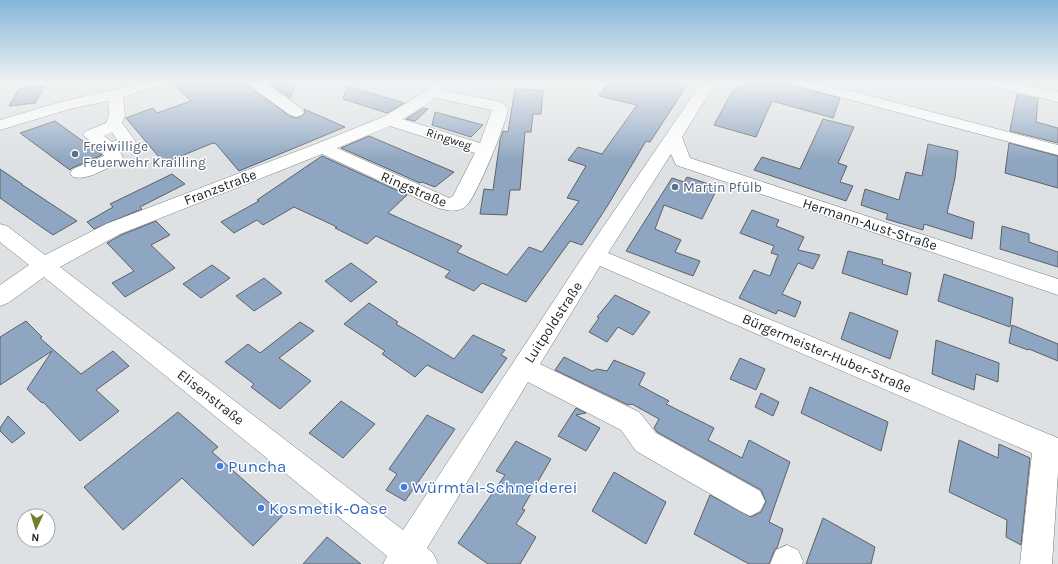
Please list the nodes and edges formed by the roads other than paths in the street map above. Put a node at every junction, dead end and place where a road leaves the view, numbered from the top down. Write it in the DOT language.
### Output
graph roads {
  1 [pos="55,108"];
  2 [pos="116,108"];
  3 [pos="291,108"];
  4 [pos="406,108"];
  5 [pos="500,108"];
  6 [pos="692,108"];
  7 [pos="900,108"];
  8 [pos="296,112"];
  9 [pos="389,120"];
  10 [pos="0,125"];
  11 [pos="115,125"];
  12 [pos="674,136"];
  13 [pos="322,148"];
  14 [pos="110,149"];
  15 [pos="485,150"];
  16 [pos="1058,150"];
  17 [pos="682,161"];
  18 [pos="654,166"];
  19 [pos="79,173"];
  20 [pos="0,231"];
  21 [pos="596,256"];
  22 [pos="45,265"];
  23 [pos="1058,287"];
  24 [pos="0,297"];
  25 [pos="524,368"];
  26 [pos="1052,448"];
  27 [pos="750,501"];
  28 [pos="409,560"];
  29 [pos="1036,564"];
  1 -- 10 [label="street"];
  2 -- 11 [label="street"];
  3 -- 8 [label="street"];
  4 -- 9 [label="street, Franzstraße"];
  5 -- 15 [label="street, Ringstraße"];
  6 -- 12 [label="street, Luitpoldstraße"];
  7 -- 16 [label="street"];
  9 -- 13 [label="street, Franzstraße"];
  9 -- 15 [label="street, Ringweg"];
  11 -- 14 [label="street"];
  11 -- 14 [label="street"];
  12 -- 17 [label="street"];
  12 -- 18 [label="street, Luitpoldstraße"];
  13 -- 15 [label="street, Ringstraße"];
  13 -- 22 [label="street, Franzstraße"];
  14 -- 19 [label="street"];
  17 -- 18 [label="street, Hermann-Aust-Straße"];
  17 -- 23 [label="street, Hermann-Aust-Straße"];
  18 -- 21 [label="street, Luitpoldstraße"];
  20 -- 22 [label="street, Elisenstraße"];
  21 -- 25 [label="street, Luitpoldstraße"];
  21 -- 26 [label="street, Bürgermeister-Huber-Straße"];
  22 -- 24 [label="street, Franzstraße"];
  22 -- 28 [label="street, Elisenstraße"];
  25 -- 27 [label="street"];
  25 -- 28 [label="street, Luitpoldstraße"];
  26 -- 29 [label="street"];
}
